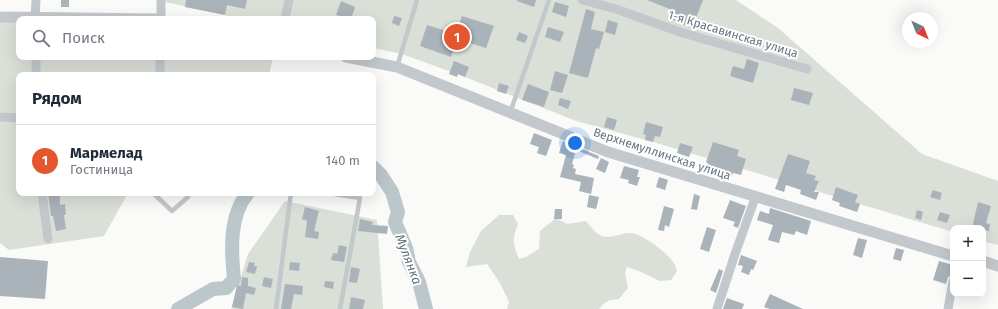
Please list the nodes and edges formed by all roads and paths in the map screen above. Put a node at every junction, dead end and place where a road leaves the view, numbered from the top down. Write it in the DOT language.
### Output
graph roads {
  1 [pos="36,0"];
  2 [pos="161,0"];
  3 [pos="289,0"];
  4 [pos="417,0"];
  5 [pos="549,0"];
  6 [pos="582,0"];
  7 [pos="36,16"];
  8 [pos="159,16"];
  9 [pos="285,16"];
  10 [pos="0,17"];
  11 [pos="16,17"];
  12 [pos="36,60"];
  13 [pos="160,60"];
  14 [pos="361,60"];
  15 [pos="397,67"];
  16 [pos="807,69"];
  17 [pos="36,72"];
  18 [pos="160,72"];
  19 [pos="510,113"];
  20 [pos="0,117"];
  21 [pos="16,118"];
  22 [pos="42,196"];
  23 [pos="156,196"];
  24 [pos="188,196"];
  25 [pos="291,196"];
  26 [pos="347,196"];
  27 [pos="758,197"];
  28 [pos="48,239"];
  29 [pos="950,255"];
  30 [pos="986,262"];
  31 [pos="998,266"];
  32 [pos="950,297"];
  33 [pos="276,309"];
  34 [pos="340,309"];
  35 [pos="717,309"];
  36 [pos="948,309"];
  1 -- 7 [label="street"];
  2 -- 8 [label="street"];
  3 -- 9 [label="street"];
  4 -- 15 [label="lane"];
  5 -- 19 [label="lane"];
  6 -- 16 [label="street, 1-я Красавинская улица"];
  10 -- 11 [label="street"];
  12 -- 17 [label="street"];
  13 -- 18 [label="street"];
  14 -- 15 [label="street, Верхнемуллинская улица"];
  15 -- 19 [label="street, Верхнемуллинская улица"];
  19 -- 27 [label="street, Верхнемуллинская улица"];
  20 -- 21 [label="street"];
  22 -- 28 [label="street"];
  23 -- 24 [label="lane"];
  25 -- 33 [label="lane"];
  26 -- 34 [label="lane"];
  27 -- 29 [label="street, Верхнемуллинская улица"];
  27 -- 35 [label="street"];
  30 -- 31 [label="street"];
  32 -- 36 [label="street"];
}
